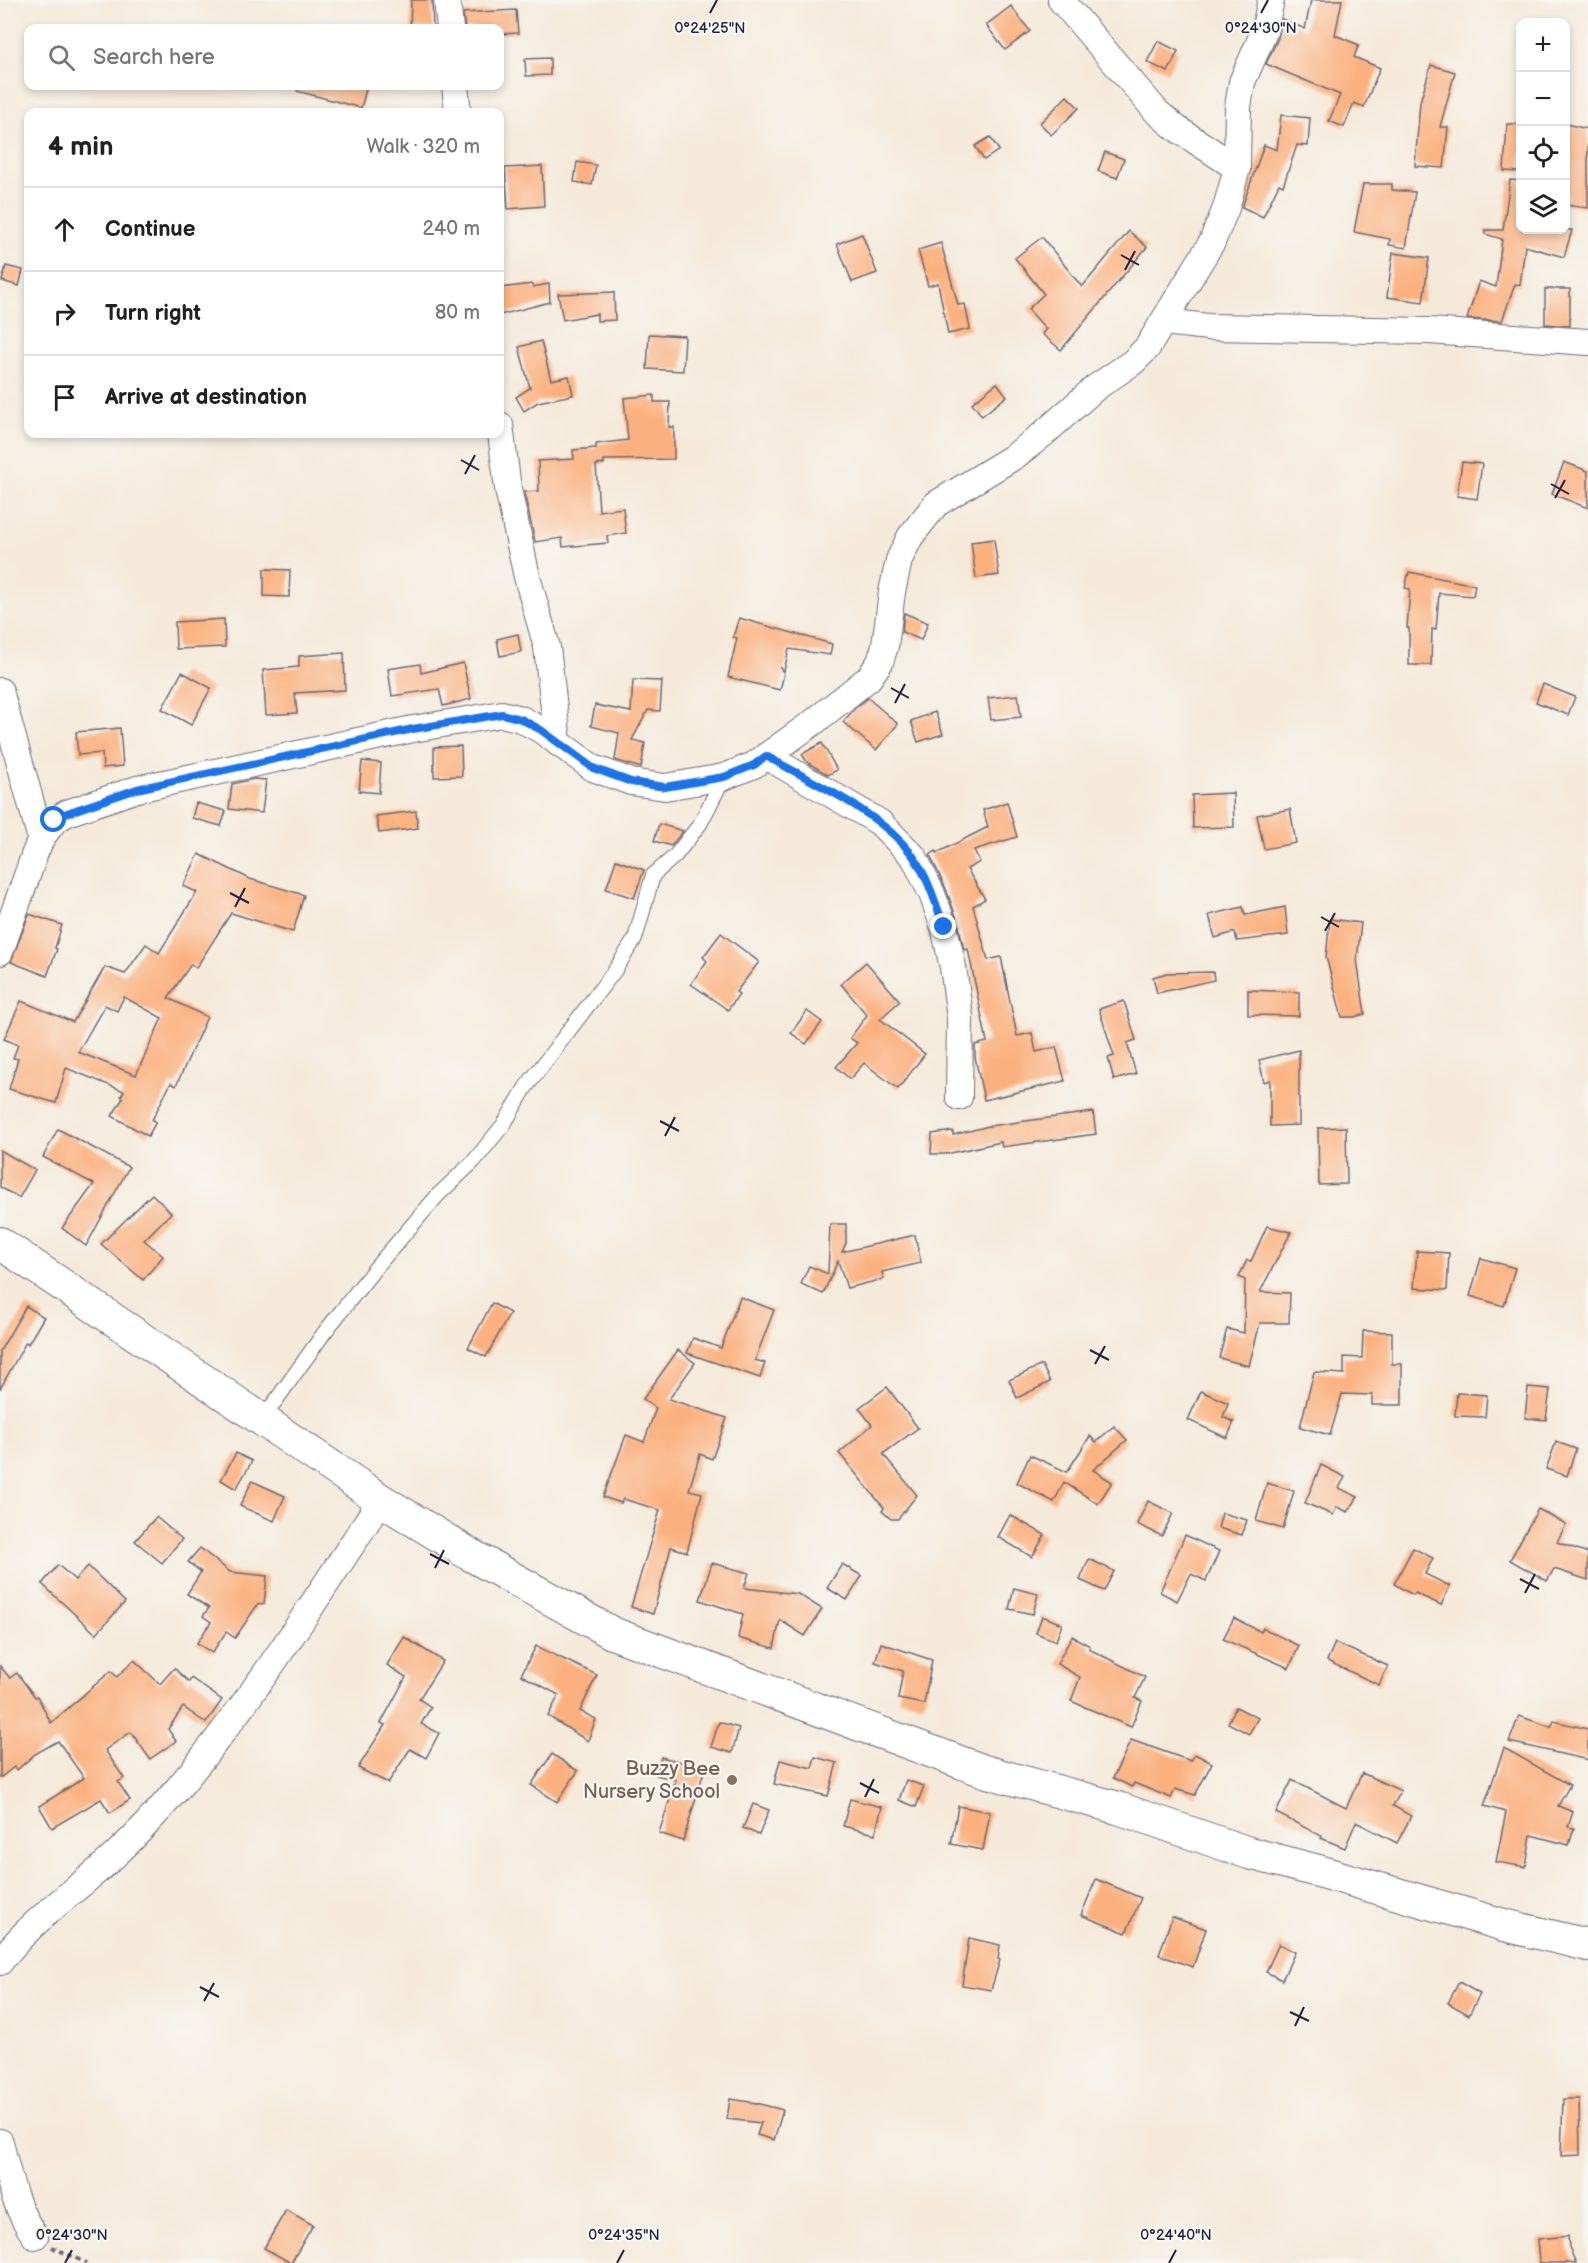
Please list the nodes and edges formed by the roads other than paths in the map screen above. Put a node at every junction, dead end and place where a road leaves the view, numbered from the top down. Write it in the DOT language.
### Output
graph roads {
  1 [pos="447,0"];
  2 [pos="1061,0"];
  3 [pos="1271,0"];
  4 [pos="450,24"];
  5 [pos="455,90"];
  6 [pos="458,108"];
  7 [pos="1237,168"];
  8 [pos="1164,322"];
  9 [pos="1588,342"];
  10 [pos="502,438"];
  11 [pos="0,691"];
  12 [pos="558,743"];
  13 [pos="766,756"];
  14 [pos="724,777"];
  15 [pos="41,839"];
  16 [pos="0,952"];
  17 [pos="959,1097"];
  18 [pos="0,1243"];
  19 [pos="262,1420"];
  20 [pos="381,1500"];
  21 [pos="1588,1945"];
  22 [pos="0,1962"];
  23 [pos="0,2142"];
  24 [pos="35,2236"];
  1 -- 4 [label="street"];
  2 -- 7 [label="street"];
  3 -- 7 [label="street"];
  5 -- 6 [label="street"];
  7 -- 8 [label="street"];
  8 -- 9 [label="street"];
  8 -- 13 [label="street"];
  10 -- 12 [label="street"];
  11 -- 15 [label="street"];
  12 -- 14 [label="street"];
  12 -- 15 [label="street"];
  13 -- 14 [label="street"];
  13 -- 17 [label="street"];
  14 -- 19 [label="lane"];
  15 -- 16 [label="street"];
  18 -- 19 [label="street"];
  19 -- 20 [label="street"];
  20 -- 21 [label="street"];
  20 -- 22 [label="street"];
  23 -- 24 [label="street"];
}
